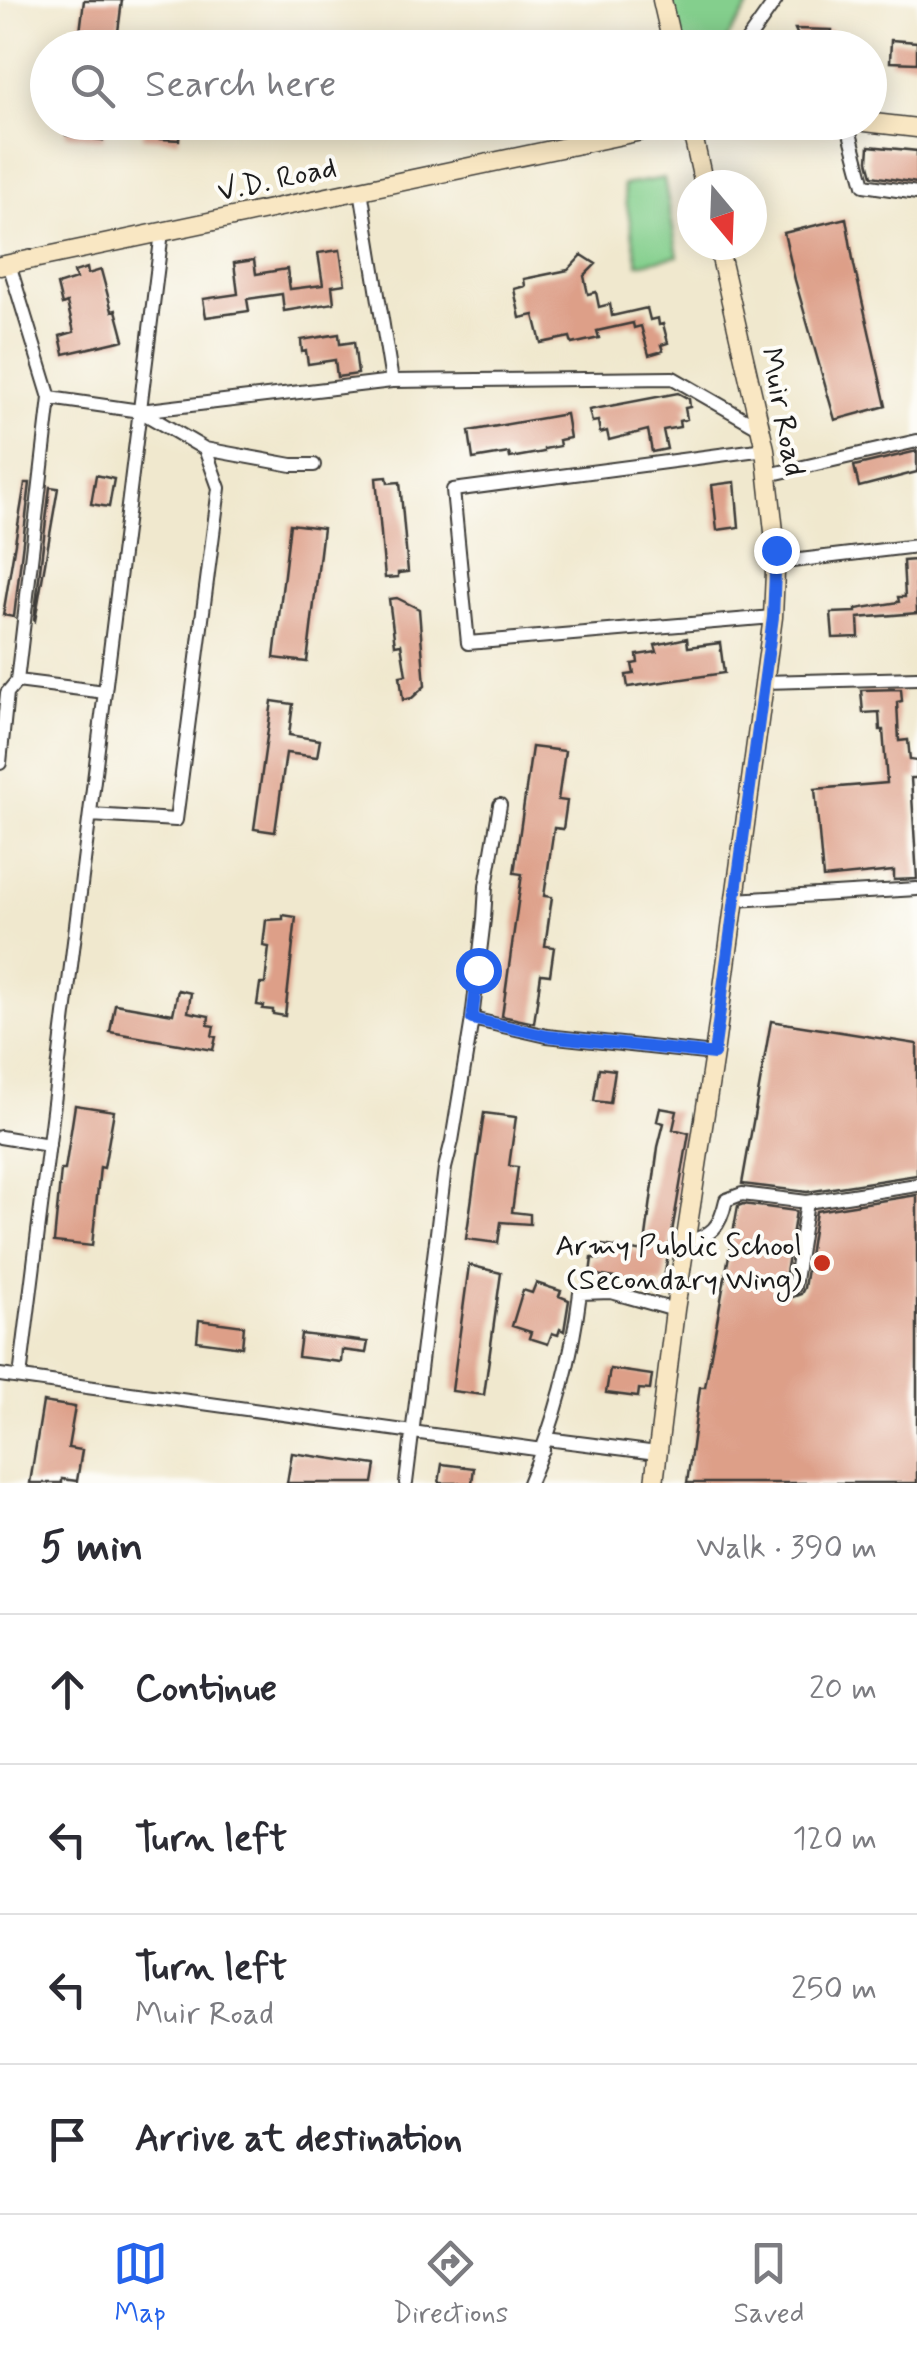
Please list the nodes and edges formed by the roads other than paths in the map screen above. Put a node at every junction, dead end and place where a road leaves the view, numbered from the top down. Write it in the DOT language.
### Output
graph roads {
  1 [pos="662,0"];
  2 [pos="776,0"];
  3 [pos="669,30"];
  4 [pos="755,30"];
  5 [pos="887,125"];
  6 [pos="917,128"];
  7 [pos="600,140"];
  8 [pos="692,140"];
  9 [pos="852,140"];
  10 [pos="700,170"];
  11 [pos="360,190"];
  12 [pos="917,193"];
  13 [pos="162,232"];
  14 [pos="721,260"];
  15 [pos="5,265"];
  16 [pos="392,380"];
  17 [pos="50,398"];
  18 [pos="140,411"];
  19 [pos="760,428"];
  20 [pos="917,441"];
  21 [pos="205,449"];
  22 [pos="766,449"];
  23 [pos="314,465"];
  24 [pos="768,475"];
  25 [pos="917,546"];
  26 [pos="775,563"];
  27 [pos="773,617"];
  28 [pos="917,678"];
  29 [pos="17,681"];
  30 [pos="764,682"];
  31 [pos="105,692"];
  32 [pos="0,763"];
  33 [pos="500,805"];
  34 [pos="90,815"];
  35 [pos="917,889"];
  36 [pos="735,900"];
  37 [pos="472,1019"];
  38 [pos="714,1054"];
  39 [pos="0,1137"];
  40 [pos="49,1145"];
  41 [pos="917,1185"];
  42 [pos="807,1202"];
  43 [pos="685,1244"];
  44 [pos="794,1287"];
  45 [pos="675,1310"];
  46 [pos="0,1375"];
  47 [pos="20,1377"];
  48 [pos="414,1432"];
  49 [pos="545,1444"];
  50 [pos="658,1452"];
  51 [pos="406,1483"];
  52 [pos="529,1483"];
  53 [pos="654,1483"];
  1 -- 3 [label="main road"];
  2 -- 4 [label="street"];
  5 -- 6 [label="main road"];
  7 -- 11 [label="main road, V.D. Road"];
  8 -- 10 [label="main road"];
  9 -- 12 [label="street"];
  11 -- 13 [label="main road, V.D. Road"];
  11 -- 16 [label="street"];
  13 -- 15 [label="main road, V.D. Road"];
  13 -- 18 [label="street"];
  14 -- 19 [label="main road, Muir Road"];
  15 -- 17 [label="street"];
  16 -- 18 [label="street"];
  16 -- 19 [label="street"];
  17 -- 18 [label="street"];
  17 -- 29 [label="street"];
  18 -- 21 [label="street"];
  18 -- 31 [label="street"];
  19 -- 22 [label="main road, Muir Road"];
  20 -- 24 [label="street"];
  21 -- 23 [label="street"];
  21 -- 34 [label="street"];
  22 -- 24 [label="main road, Muir Road"];
  22 -- 27 [label="street"];
  24 -- 26 [label="main road, Muir Road"];
  25 -- 26 [label="street"];
  26 -- 27 [label="main road, Muir Road"];
  27 -- 30 [label="main road, Muir Road"];
  28 -- 30 [label="street"];
  29 -- 31 [label="street"];
  29 -- 32 [label="street"];
  30 -- 36 [label="main road, Muir Road"];
  31 -- 34 [label="street"];
  33 -- 37 [label="street"];
  34 -- 40 [label="street"];
  35 -- 36 [label="street"];
  36 -- 38 [label="main road, Muir Road"];
  37 -- 38 [label="street"];
  37 -- 48 [label="street"];
  38 -- 43 [label="main road, Muir Road"];
  39 -- 40 [label="street"];
  40 -- 47 [label="street"];
  41 -- 42 [label="street"];
  42 -- 43 [label="street"];
  42 -- 44 [label="street"];
  43 -- 45 [label="main road, Muir Road"];
  45 -- 49 [label="street"];
  45 -- 50 [label="main road, Muir Road"];
  46 -- 47 [label="street"];
  47 -- 48 [label="street"];
  48 -- 49 [label="street"];
  48 -- 51 [label="street"];
  49 -- 50 [label="street"];
  49 -- 52 [label="street"];
  50 -- 53 [label="main road, Muir Road"];
}
